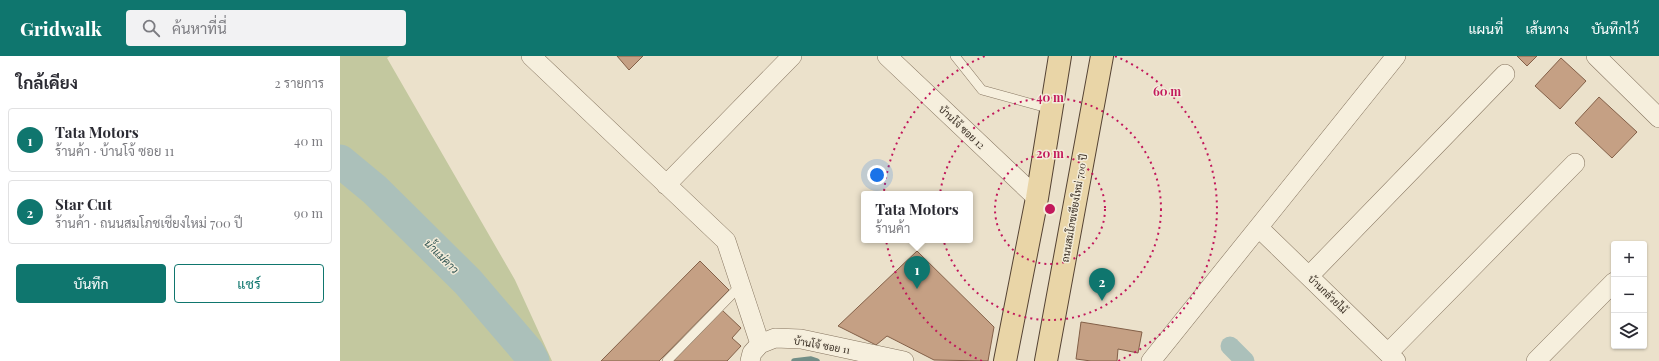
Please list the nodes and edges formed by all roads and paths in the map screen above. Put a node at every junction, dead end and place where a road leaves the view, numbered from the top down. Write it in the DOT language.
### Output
graph roads {
  1 [pos="531,56"];
  2 [pos="792,56"];
  3 [pos="887,56"];
  4 [pos="955,56"];
  5 [pos="1060,56"];
  6 [pos="1102,56"];
  7 [pos="1396,56"];
  8 [pos="1596,56"];
  9 [pos="1505,74"];
  10 [pos="1051,109"];
  11 [pos="1659,118"];
  12 [pos="1575,163"];
  13 [pos="666,185"];
  14 [pos="1037,198"];
  15 [pos="1259,228"];
  16 [pos="1309,276"];
  17 [pos="741,285"];
  18 [pos="1611,285"];
  19 [pos="760,344"];
  20 [pos="1392,357"];
  21 [pos="667,361"];
  22 [pos="750,361"];
  23 [pos="904,361"];
  24 [pos="1005,361"];
  25 [pos="1046,361"];
  26 [pos="1151,361"];
  27 [pos="1536,361"];
  1 -- 13 [label="street"];
  2 -- 13 [label="street"];
  3 -- 14 [label="street, บ้านโจ้ ซอย 12"];
  4 -- 10 [label="lane"];
  5 -- 10 [label="main road"];
  6 -- 25 [label="main road, ถนนสมโภชเชียงใหม่ 700 ปี"];
  7 -- 15 [label="street"];
  8 -- 11 [label="street"];
  9 -- 16 [label="street"];
  10 -- 14 [label="main road"];
  12 -- 20 [label="street"];
  13 -- 17 [label="street"];
  14 -- 24 [label="main road"];
  15 -- 16 [label="street, บ้านกล้วยไม้"];
  15 -- 26 [label="street"];
  16 -- 20 [label="street, บ้านกล้วยไม้"];
  17 -- 19 [label="street"];
  17 -- 21 [label="lane"];
  18 -- 27 [label="street"];
  19 -- 22 [label="street"];
  19 -- 23 [label="street, บ้านโจ้ ซอย 11"];
}
